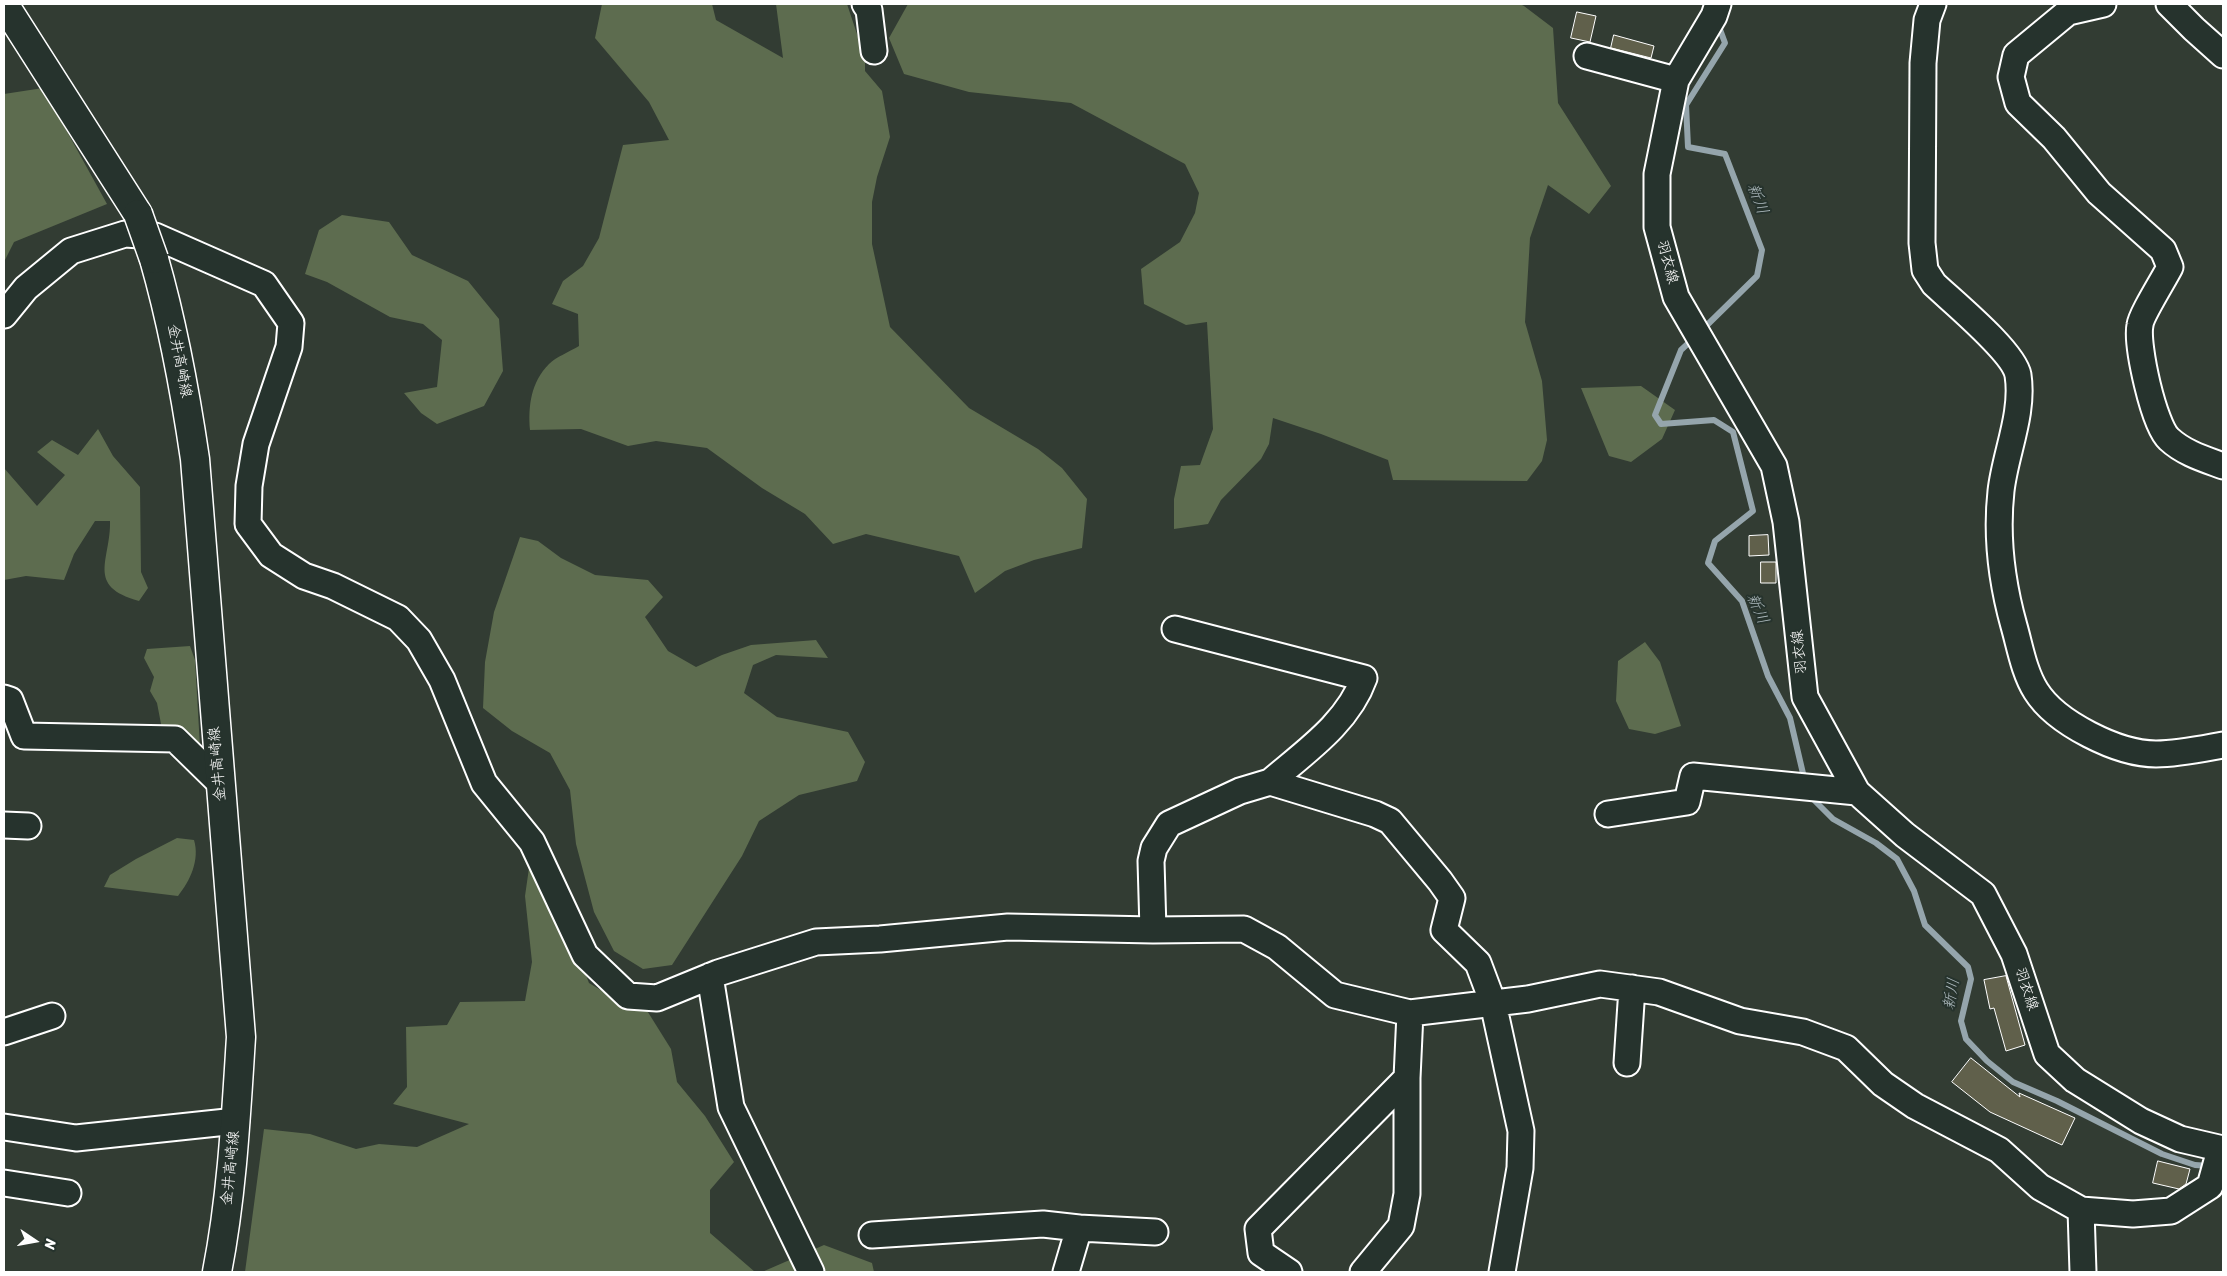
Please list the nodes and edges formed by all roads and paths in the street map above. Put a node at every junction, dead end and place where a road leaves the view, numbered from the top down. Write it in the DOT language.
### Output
graph roads {
  1 [pos="4,4"];
  2 [pos="865,4"];
  3 [pos="1718,4"];
  4 [pos="1933,4"];
  5 [pos="2104,4"];
  6 [pos="2170,4"];
  7 [pos="874,51"];
  8 [pos="2223,55"];
  9 [pos="1587,56"];
  10 [pos="1676,80"];
  11 [pos="4,315"];
  12 [pos="2223,466"];
  13 [pos="1176,629"];
  14 [pos="4,698"];
  15 [pos="2223,745"];
  16 [pos="1270,782"];
  17 [pos="220,783"];
  18 [pos="1857,792"];
  19 [pos="1608,814"];
  20 [pos="1153,930"];
  21 [pos="710,976"];
  22 [pos="1632,988"];
  23 [pos="1493,1003"];
  24 [pos="1410,1013"];
  25 [pos="52,1016"];
  26 [pos="4,1032"];
  27 [pos="1627,1063"];
  28 [pos="1407,1078"];
  29 [pos="236,1121"];
  30 [pos="4,1127"];
  31 [pos="2222,1150"];
  32 [pos="4,1183"];
  33 [pos="68,1193"];
  34 [pos="2081,1210"];
  35 [pos="1079,1228"];
  36 [pos="1155,1232"];
  37 [pos="872,1235"];
  38 [pos="217,1272"];
  39 [pos="810,1272"];
  40 [pos="1066,1272"];
  41 [pos="1289,1272"];
  42 [pos="1363,1272"];
  43 [pos="1502,1272"];
  44 [pos="2083,1272"];
  1 -- 17 [label="main road, 金井高崎線, bridge"];
  2 -- 7 [label="street"];
  3 -- 10 [label="street, 羽衣線"];
  4 -- 15 [label="street"];
  5 -- 12 [label="street"];
  6 -- 8 [label="street"];
  9 -- 10 [label="street"];
  10 -- 18 [label="street, 羽衣線"];
  11 -- 21 [label="street"];
  13 -- 16 [label="street"];
  14 -- 17 [label="street"];
  16 -- 20 [label="street"];
  16 -- 23 [label="street"];
  17 -- 29 [label="main road, 金井高崎線"];
  18 -- 19 [label="street"];
  18 -- 31 [label="street, 羽衣線"];
  20 -- 21 [label="street"];
  20 -- 24 [label="street"];
  21 -- 39 [label="street"];
  22 -- 23 [label="street"];
  22 -- 27 [label="street"];
  22 -- 34 [label="street"];
  23 -- 24 [label="street"];
  23 -- 43 [label="street"];
  24 -- 28 [label="street"];
  25 -- 26 [label="street"];
  28 -- 41 [label="street"];
  28 -- 42 [label="street"];
  29 -- 30 [label="street"];
  29 -- 38 [label="main road, 金井高崎線"];
  31 -- 34 [label="street"];
  32 -- 33 [label="street"];
  34 -- 44 [label="street"];
  35 -- 36 [label="street"];
  35 -- 37 [label="street"];
  35 -- 40 [label="street"];
}
